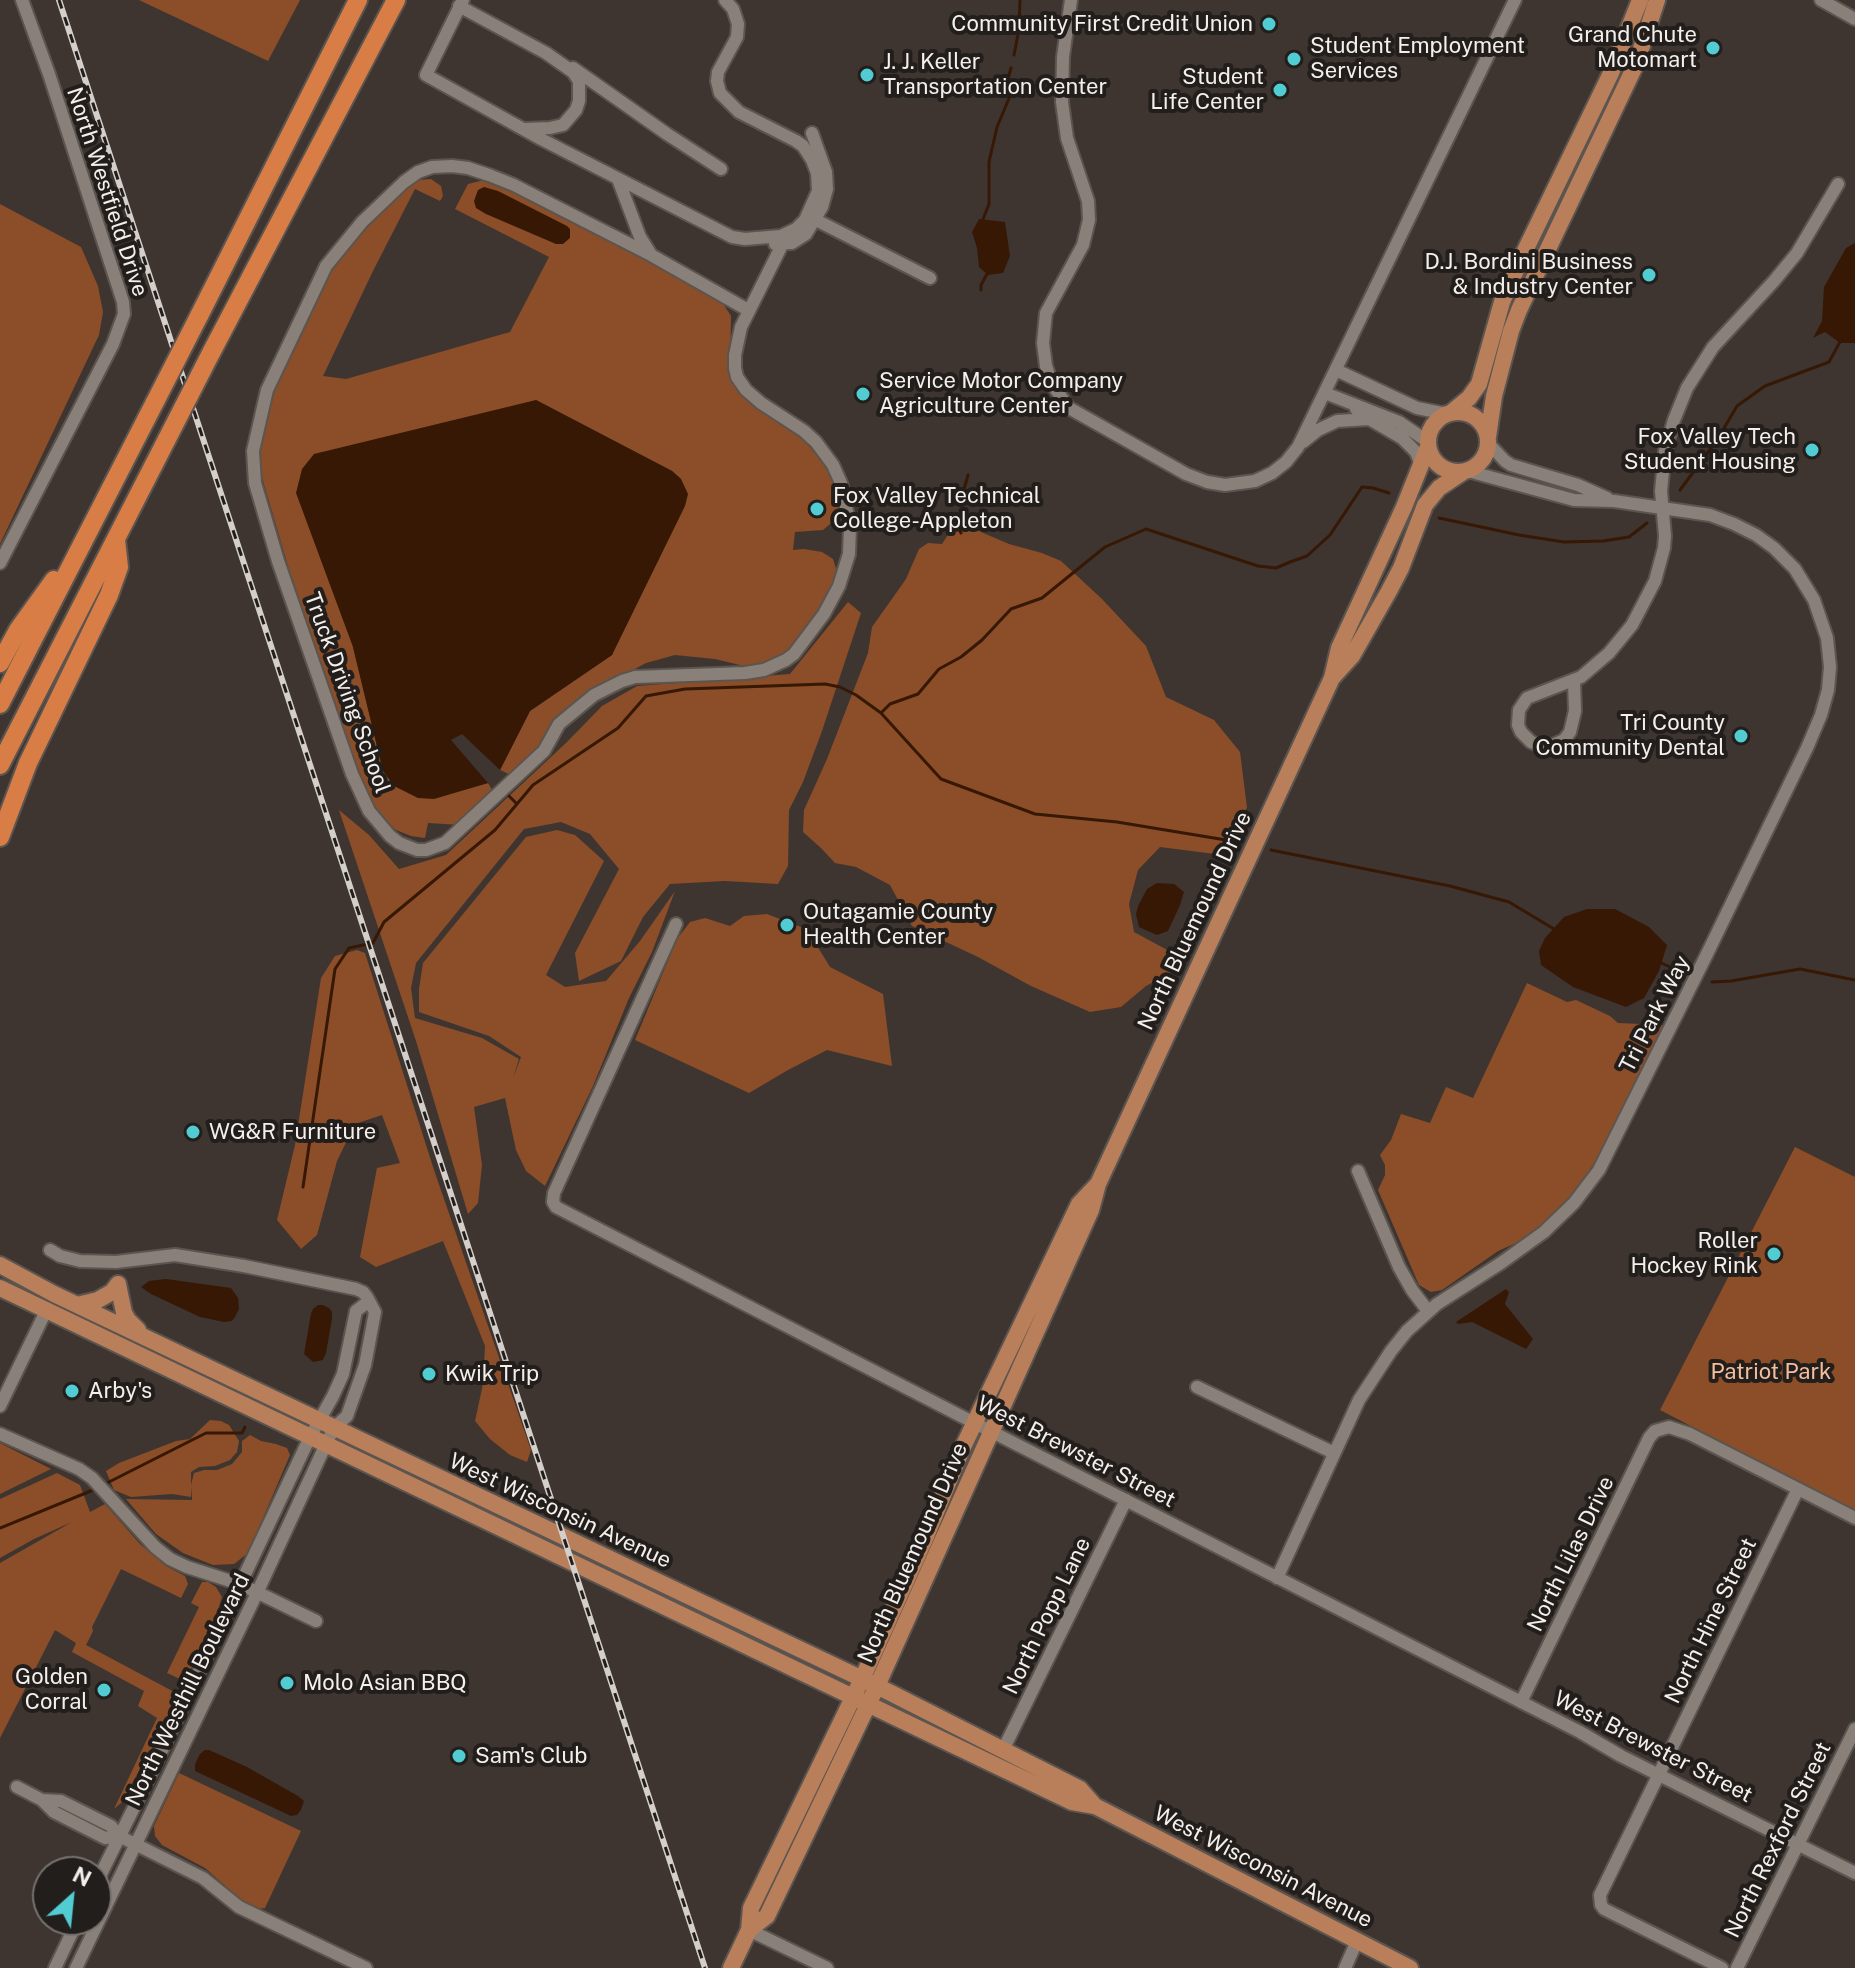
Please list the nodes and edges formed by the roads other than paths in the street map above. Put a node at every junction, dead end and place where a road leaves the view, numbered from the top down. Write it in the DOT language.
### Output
graph roads {
  1 [pos="22,0"];
  2 [pos="358,0"];
  3 [pos="396,0"];
  4 [pos="725,0"];
  5 [pos="1071,0"];
  6 [pos="1515,0"];
  7 [pos="1640,0"];
  8 [pos="1657,0"];
  9 [pos="1821,0"];
  10 [pos="461,3"];
  11 [pos="1855,19"];
  12 [pos="546,53"];
  13 [pos="525,129"];
  14 [pos="812,133"];
  15 [pos="721,169"];
  16 [pos="618,179"];
  17 [pos="1838,184"];
  18 [pos="816,220"];
  19 [pos="783,243"];
  20 [pos="747,245"];
  21 [pos="651,255"];
  22 [pos="930,278"];
  23 [pos="748,310"];
  24 [pos="1336,370"];
  25 [pos="1325,393"];
  26 [pos="1352,405"];
  27 [pos="1450,413"];
  28 [pos="1369,419"];
  29 [pos="1488,440"];
  30 [pos="1427,444"];
  31 [pos="1298,447"];
  32 [pos="1421,465"];
  33 [pos="1466,471"];
  34 [pos="1614,501"];
  35 [pos="1663,507"];
  36 [pos="92,526"];
  37 [pos="116,540"];
  38 [pos="0,563"];
  39 [pos="0,663"];
  40 [pos="1332,678"];
  41 [pos="1574,681"];
  42 [pos="0,704"];
  43 [pos="0,765"];
  44 [pos="0,837"];
  45 [pos="676,924"];
  46 [pos="1358,1171"];
  47 [pos="1098,1184"];
  48 [pos="50,1250"];
  49 [pos="116,1262"];
  50 [pos="0,1265"];
  51 [pos="118,1284"];
  52 [pos="0,1288"];
  53 [pos="369,1301"];
  54 [pos="77,1305"];
  55 [pos="46,1311"];
  56 [pos="1428,1311"];
  57 [pos="159,1345"];
  58 [pos="1197,1387"];
  59 [pos="0,1406"];
  60 [pos="318,1421"];
  61 [pos="975,1423"];
  62 [pos="334,1428"];
  63 [pos="992,1432"];
  64 [pos="0,1434"];
  65 [pos="318,1441"];
  66 [pos="1334,1453"];
  67 [pos="1798,1489"];
  68 [pos="1126,1500"];
  69 [pos="1855,1518"];
  70 [pos="1277,1578"];
  71 [pos="240,1584"];
  72 [pos="257,1593"];
  73 [pos="316,1621"];
  74 [pos="869,1683"];
  75 [pos="861,1701"];
  76 [pos="1521,1702"];
  77 [pos="1855,1729"];
  78 [pos="1003,1750"];
  79 [pos="1660,1775"];
  80 [pos="17,1787"];
  81 [pos="1095,1806"];
  82 [pos="119,1836"];
  83 [pos="1799,1844"];
  84 [pos="136,1845"];
  85 [pos="109,1856"];
  86 [pos="1855,1873"];
  87 [pos="749,1930"];
  88 [pos="70,1936"];
  89 [pos="1357,1941"];
  90 [pos="1692,1953"];
  91 [pos="55,1968"];
  92 [pos="76,1968"];
  93 [pos="366,1968"];
  94 [pos="731,1968"];
  95 [pos="827,1968"];
  96 [pos="1345,1968"];
  97 [pos="1410,1968"];
  98 [pos="1685,1968"];
  99 [pos="1722,1968"];
  100 [pos="1737,1968"];
  1 -- 38 [label="street, North Westfield Drive"];
  2 -- 36 [label="highway, bridge"];
  3 -- 37 [label="highway, bridge"];
  4 -- 16 [label="street"];
  5 -- 31 [label="street"];
  6 -- 24 [label="street"];
  7 -- 27 [label="main road"];
  8 -- 29 [label="main road"];
  9 -- 11 [label="street"];
  10 -- 12 [label="street"];
  10 -- 13 [label="street"];
  12 -- 13 [label="street"];
  12 -- 15 [label="street"];
  13 -- 16 [label="street"];
  14 -- 18 [label="street"];
  16 -- 21 [label="street"];
  17 -- 35 [label="street"];
  18 -- 19 [label="street, Truck Driving School"];
  18 -- 22 [label="street"];
  19 -- 20 [label="street"];
  19 -- 23 [label="street, Truck Driving School"];
  21 -- 23 [label="street, Truck Driving School"];
  21 -- 23 [label="street, Truck Driving School"];
  24 -- 25 [label="street"];
  24 -- 27 [label="street"];
  25 -- 26 [label="street"];
  25 -- 31 [label="street"];
  26 -- 28 [label="street"];
  26 -- 30 [label="street"];
  27 -- 29 [label="main road"];
  27 -- 30 [label="main road"];
  28 -- 31 [label="street"];
  28 -- 32 [label="street"];
  29 -- 33 [label="main road"];
  29 -- 34 [label="street, Tri Park Way"];
  30 -- 32 [label="main road, North Bluemound Drive"];
  30 -- 33 [label="main road"];
  32 -- 40 [label="main road, North Bluemound Drive"];
  33 -- 34 [label="street, Tri Park Way"];
  33 -- 40 [label="main road, North Bluemound Drive"];
  34 -- 35 [label="street, Tri Park Way"];
  35 -- 41 [label="street"];
  35 -- 56 [label="street, Tri Park Way"];
  36 -- 39 [label="highway"];
  36 -- 42 [label="highway"];
  37 -- 43 [label="highway"];
  37 -- 44 [label="highway"];
  40 -- 47 [label="main road, North Bluemound Drive"];
  41 -- 41 [label="street"];
  45 -- 61 [label="street, West Brewster Street"];
  46 -- 56 [label="street"];
  47 -- 61 [label="main road, North Bluemound Drive"];
  47 -- 63 [label="main road, North Bluemound Drive"];
  48 -- 49 [label="street"];
  49 -- 51 [label="street"];
  49 -- 53 [label="street"];
  50 -- 54 [label="main road, West Wisconsin Avenue"];
  51 -- 54 [label="main road"];
  51 -- 57 [label="main road"];
  52 -- 55 [label="main road, West Wisconsin Avenue"];
  53 -- 60 [label="street, North Westhill Boulevard"];
  53 -- 62 [label="street, North Westhill Boulevard"];
  54 -- 57 [label="main road, West Wisconsin Avenue"];
  55 -- 59 [label="street"];
  55 -- 65 [label="main road, West Wisconsin Avenue"];
  56 -- 66 [label="street, Tri Park Way"];
  57 -- 60 [label="main road, West Wisconsin Avenue"];
  58 -- 66 [label="street"];
  60 -- 62 [label="main road, West Wisconsin Avenue"];
  60 -- 65 [label="street, North Westhill Boulevard"];
  61 -- 63 [label="street, West Brewster Street"];
  61 -- 74 [label="main road, North Bluemound Drive"];
  62 -- 65 [label="street, North Westhill Boulevard"];
  62 -- 74 [label="main road, West Wisconsin Avenue"];
  63 -- 68 [label="street, West Brewster Street"];
  63 -- 74 [label="main road, North Bluemound Drive"];
  64 -- 71 [label="street"];
  65 -- 71 [label="street, North Westhill Boulevard"];
  65 -- 72 [label="street, North Westhill Boulevard"];
  65 -- 75 [label="main road, West Wisconsin Avenue"];
  66 -- 70 [label="street, Tri Park Way"];
  67 -- 69 [label="street"];
  67 -- 76 [label="street, North Lilas Drive"];
  67 -- 79 [label="street, North Hine Street"];
  68 -- 70 [label="street, West Brewster Street"];
  68 -- 78 [label="street, North Popp Lane"];
  70 -- 76 [label="street, West Brewster Street"];
  71 -- 72 [label="street"];
  71 -- 82 [label="street, North Westhill Boulevard"];
  72 -- 73 [label="street"];
  72 -- 84 [label="street, North Westhill Boulevard"];
  74 -- 75 [label="main road, North Bluemound Drive"];
  74 -- 78 [label="main road, West Wisconsin Avenue"];
  75 -- 81 [label="main road, West Wisconsin Avenue"];
  75 -- 87 [label="main road, North Bluemound Drive"];
  76 -- 79 [label="street, West Brewster Street"];
  77 -- 83 [label="street, North Rexford Street"];
  78 -- 81 [label="main road, West Wisconsin Avenue"];
  79 -- 83 [label="street, West Brewster Street"];
  79 -- 90 [label="street, North Hine Street"];
  80 -- 82 [label="street"];
  81 -- 89 [label="main road, West Wisconsin Avenue"];
  82 -- 84 [label="street"];
  82 -- 85 [label="street, North Westhill Boulevard"];
  83 -- 86 [label="street, West Brewster Street"];
  83 -- 100 [label="street, North Rexford Street"];
  84 -- 92 [label="street, North Westhill Boulevard"];
  84 -- 93 [label="street"];
  87 -- 94 [label="main road, North Bluemound Drive"];
  87 -- 95 [label="street"];
  88 -- 91 [label="street"];
  89 -- 96 [label="street"];
  89 -- 97 [label="main road, West Wisconsin Avenue"];
  90 -- 98 [label="street"];
  90 -- 99 [label="street"];
}
